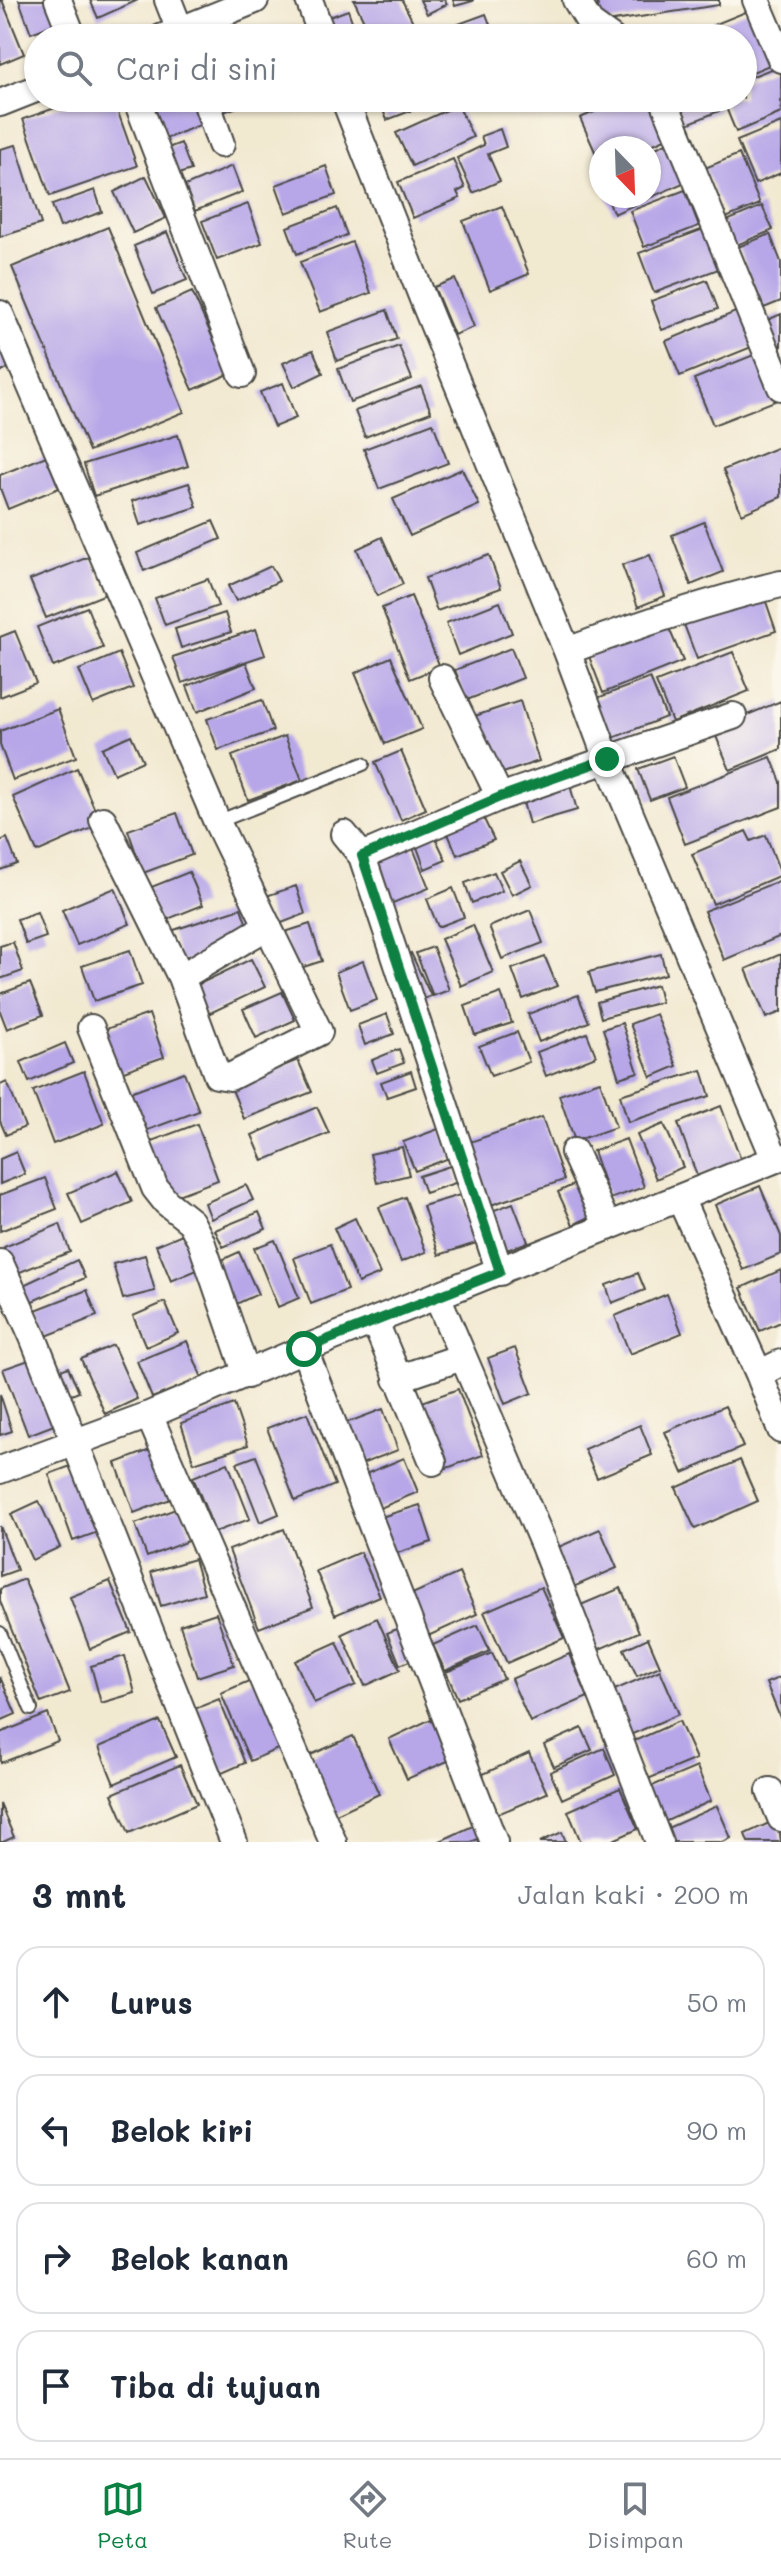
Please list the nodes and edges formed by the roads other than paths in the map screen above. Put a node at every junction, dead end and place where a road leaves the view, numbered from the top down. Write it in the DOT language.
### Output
graph roads {
  1 [pos="58,0"];
  2 [pos="168,0"];
  3 [pos="255,0"];
  4 [pos="309,0"];
  5 [pos="576,0"];
  6 [pos="756,0"];
  7 [pos="67,24"];
  8 [pos="173,24"];
  9 [pos="200,24"];
  10 [pos="318,24"];
  11 [pos="591,24"];
  12 [pos="781,59"];
  13 [pos="24,94"];
  14 [pos="0,103"];
  15 [pos="141,112"];
  16 [pos="210,112"];
  17 [pos="350,112"];
  18 [pos="669,112"];
  19 [pos="221,144"];
  20 [pos="0,314"];
  21 [pos="242,374"];
  22 [pos="781,387"];
  23 [pos="781,584"];
  24 [pos="567,651"];
  25 [pos="442,678"];
  26 [pos="733,716"];
  27 [pos="607,759"];
  28 [pos="363,764"];
  29 [pos="500,797"];
  30 [pos="103,820"];
  31 [pos="217,822"];
  32 [pos="344,834"];
  33 [pos="362,856"];
  34 [pos="268,926"];
  35 [pos="181,977"];
  36 [pos="91,1028"];
  37 [pos="574,1152"];
  38 [pos="778,1158"];
  39 [pos="680,1198"];
  40 [pos="608,1227"];
  41 [pos="0,1263"];
  42 [pos="500,1272"];
  43 [pos="437,1296"];
  44 [pos="375,1322"];
  45 [pos="304,1349"];
  46 [pos="462,1357"];
  47 [pos="770,1369"];
  48 [pos="247,1375"];
  49 [pos="397,1379"];
  50 [pos="149,1415"];
  51 [pos="781,1430"];
  52 [pos="75,1444"];
  53 [pos="433,1462"];
  54 [pos="0,1470"];
  55 [pos="0,1633"];
  56 [pos="31,1709"];
  57 [pos="770,1791"];
  58 [pos="781,1818"];
  59 [pos="234,1842"];
  60 [pos="333,1842"];
  61 [pos="494,1842"];
  62 [pos="659,1842"];
  1 -- 7 [label="street"];
  2 -- 8 [label="street"];
  3 -- 9 [label="street"];
  4 -- 10 [label="street"];
  5 -- 11 [label="street"];
  6 -- 12 [label="street"];
  13 -- 14 [label="street"];
  15 -- 21 [label="street"];
  16 -- 19 [label="street"];
  17 -- 24 [label="street"];
  18 -- 22 [label="street"];
  20 -- 31 [label="street"];
  23 -- 24 [label="street"];
  24 -- 27 [label="street"];
  25 -- 29 [label="street"];
  26 -- 27 [label="street"];
  27 -- 29 [label="street"];
  27 -- 38 [label="street"];
  28 -- 31 [label="lane"];
  29 -- 33 [label="street"];
  30 -- 35 [label="street"];
  31 -- 34 [label="street"];
  32 -- 33 [label="street"];
  33 -- 42 [label="street"];
  34 -- 35 [label="street"];
  34 -- 35 [label="street"];
  36 -- 48 [label="street"];
  37 -- 40 [label="street"];
  38 -- 39 [label="street"];
  39 -- 40 [label="street"];
  39 -- 47 [label="street"];
  40 -- 42 [label="street"];
  41 -- 52 [label="street"];
  42 -- 43 [label="street"];
  43 -- 44 [label="street"];
  43 -- 46 [label="street"];
  44 -- 45 [label="street"];
  44 -- 49 [label="street"];
  45 -- 48 [label="street"];
  45 -- 61 [label="street"];
  46 -- 49 [label="street"];
  46 -- 62 [label="street"];
  47 -- 51 [label="street"];
  48 -- 50 [label="street"];
  49 -- 53 [label="street"];
  50 -- 52 [label="street"];
  50 -- 60 [label="street"];
  52 -- 54 [label="street"];
  52 -- 59 [label="street"];
  55 -- 56 [label="lane"];
  57 -- 58 [label="street"];
}
